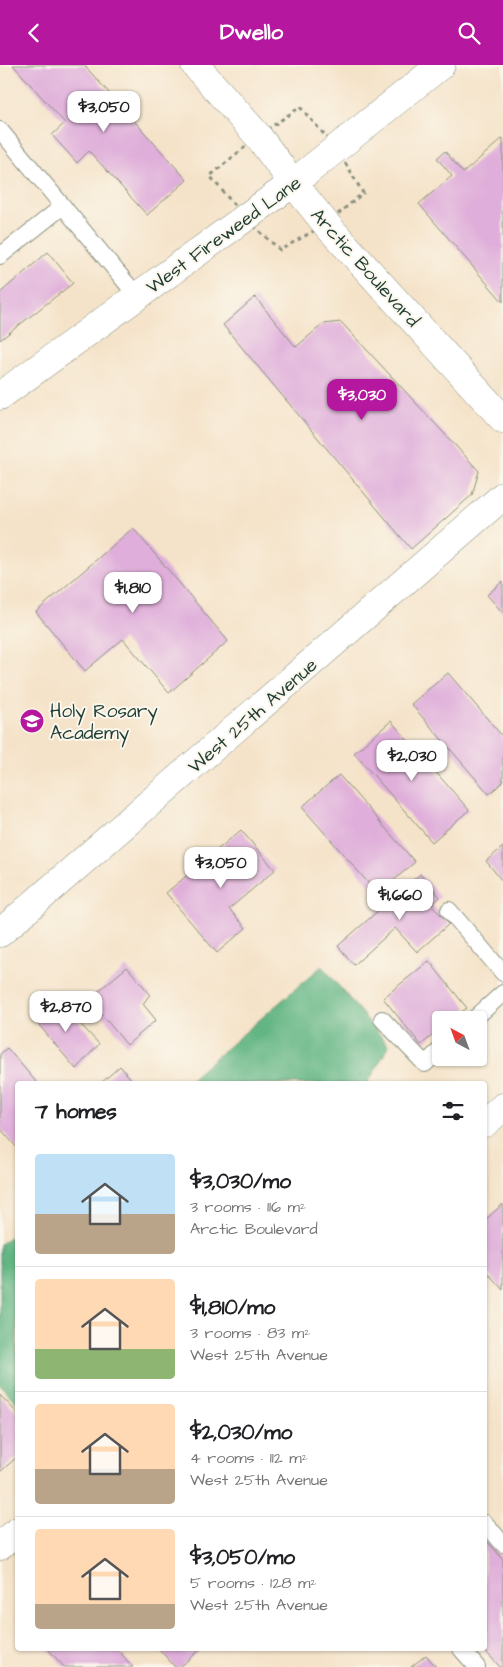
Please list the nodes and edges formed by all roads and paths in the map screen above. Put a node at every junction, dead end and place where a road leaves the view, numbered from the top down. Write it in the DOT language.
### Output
graph roads {
  1 [pos="195,65"];
  2 [pos="441,65"];
  3 [pos="0,130"];
  4 [pos="293,183"];
  5 [pos="63,207"];
  6 [pos="0,256"];
  7 [pos="137,296"];
  8 [pos="0,396"];
  9 [pos="503,419"];
  10 [pos="503,496"];
  11 [pos="449,910"];
  12 [pos="0,933"];
  13 [pos="503,973"];
  14 [pos="503,993"];
  15 [pos="483,1011"];
  16 [pos="382,1019"];
  17 [pos="432,1057"];
  18 [pos="503,1107"];
  19 [pos="487,1121"];
  20 [pos="487,1525"];
  21 [pos="15,1534"];
  22 [pos="503,1544"];
  23 [pos="0,1546"];
  24 [pos="463,1651"];
  25 [pos="477,1667"];
  1 -- 4 [label="main road, Arctic Boulevard"];
  2 -- 4 [label="main road, West Fireweed Lane"];
  3 -- 5 [label="lane"];
  4 -- 7 [label="main road, West Fireweed Lane"];
  4 -- 9 [label="main road, Arctic Boulevard"];
  5 -- 6 [label="lane"];
  5 -- 7 [label="lane"];
  7 -- 8 [label="main road, West Fireweed Lane"];
  10 -- 12 [label="main road, West 25th Avenue"];
  11 -- 13 [label="lane"];
  14 -- 15 [label="lane"];
  16 -- 17 [label="lane"];
  18 -- 19 [label="main road"];
  20 -- 22 [label="lane"];
  21 -- 23 [label="main road"];
  24 -- 25 [label="lane"];
}
